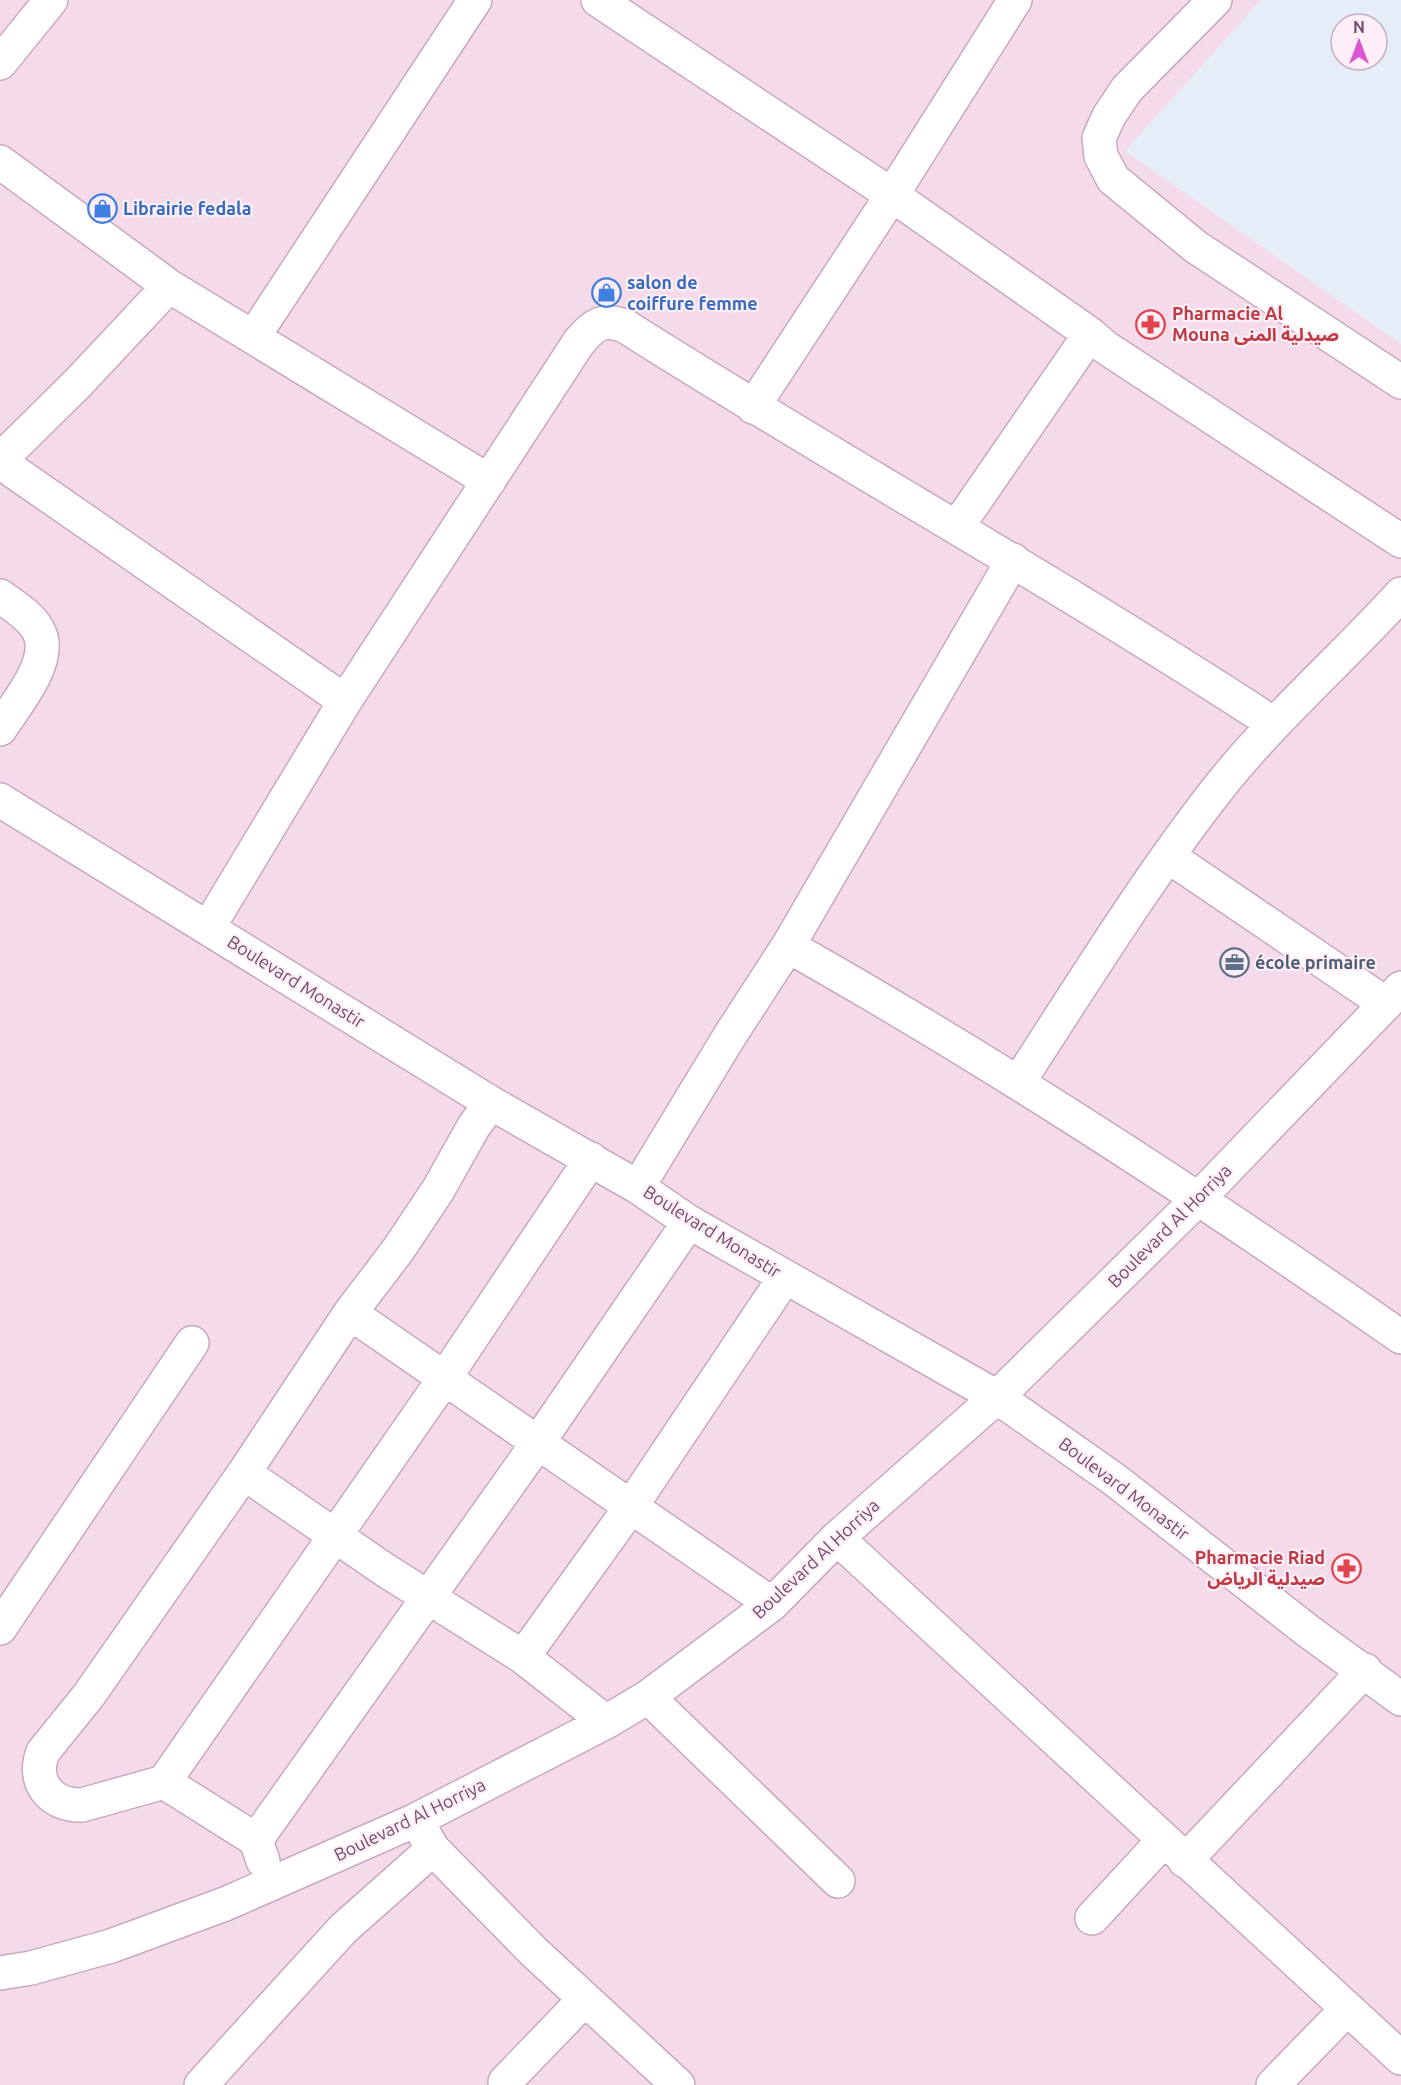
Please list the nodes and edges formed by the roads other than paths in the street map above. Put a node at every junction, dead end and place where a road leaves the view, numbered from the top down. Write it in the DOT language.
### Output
graph roads {
  1 [pos="51,0"];
  2 [pos="475,0"];
  3 [pos="598,0"];
  4 [pos="1015,0"];
  5 [pos="1215,0"];
  6 [pos="0,63"];
  7 [pos="0,162"];
  8 [pos="892,195"];
  9 [pos="169,286"];
  10 [pos="1090,334"];
  11 [pos="254,336"];
  12 [pos="1401,382"];
  13 [pos="753,407"];
  14 [pos="0,461"];
  15 [pos="489,481"];
  16 [pos="957,527"];
  17 [pos="1401,541"];
  18 [pos="1013,560"];
  19 [pos="1401,594"];
  20 [pos="0,596"];
  21 [pos="345,701"];
  22 [pos="1274,724"];
  23 [pos="0,729"];
  24 [pos="0,800"];
  25 [pos="1168,856"];
  26 [pos="208,928"];
  27 [pos="788,946"];
  28 [pos="1394,996"];
  29 [pos="1018,1083"];
  30 [pos="490,1103"];
  31 [pos="591,1159"];
  32 [pos="638,1187"];
  33 [pos="1199,1198"];
  34 [pos="689,1222"];
  35 [pos="785,1277"];
  36 [pos="350,1313"];
  37 [pos="1401,1337"];
  38 [pos="192,1343"];
  39 [pos="444,1379"];
  40 [pos="997,1397"];
  41 [pos="537,1444"];
  42 [pos="244,1473"];
  43 [pos="630,1508"];
  44 [pos="335,1536"];
  45 [pos="837,1538"];
  46 [pos="429,1597"];
  47 [pos="772,1604"];
  48 [pos="0,1628"];
  49 [pos="524,1657"];
  50 [pos="1365,1670"];
  51 [pos="648,1697"];
  52 [pos="1401,1699"];
  53 [pos="606,1722"];
  54 [pos="164,1782"];
  55 [pos="416,1820"];
  56 [pos="256,1840"];
  57 [pos="433,1850"];
  58 [pos="1174,1851"];
  59 [pos="838,1881"];
  60 [pos="271,1882"];
  61 [pos="1092,1918"];
  62 [pos="0,1973"];
  63 [pos="585,1999"];
  64 [pos="1347,2009"];
  65 [pos="1401,2058"];
  66 [pos="505,2082"];
  67 [pos="201,2085"];
  68 [pos="678,2085"];
  69 [pos="1273,2085"];
  1 -- 6 [label="street"];
  2 -- 11 [label="street"];
  3 -- 8 [label="street"];
  4 -- 8 [label="street"];
  5 -- 12 [label="street"];
  7 -- 9 [label="street"];
  8 -- 10 [label="street"];
  8 -- 13 [label="street"];
  9 -- 11 [label="street"];
  9 -- 14 [label="street"];
  10 -- 16 [label="street"];
  10 -- 17 [label="street"];
  11 -- 15 [label="street"];
  13 -- 15 [label="street"];
  13 -- 16 [label="street"];
  14 -- 21 [label="street"];
  15 -- 21 [label="street"];
  16 -- 18 [label="street"];
  18 -- 22 [label="street"];
  18 -- 27 [label="street"];
  19 -- 22 [label="street"];
  20 -- 23 [label="street"];
  21 -- 26 [label="street"];
  22 -- 25 [label="street"];
  24 -- 26 [label="street, Boulevard Monastir"];
  25 -- 28 [label="street"];
  25 -- 29 [label="street"];
  26 -- 30 [label="street, Boulevard Monastir"];
  27 -- 29 [label="street"];
  27 -- 32 [label="street"];
  28 -- 33 [label="street, Boulevard Al Horriya"];
  29 -- 33 [label="street"];
  30 -- 31 [label="street, Boulevard Monastir"];
  30 -- 36 [label="street"];
  31 -- 32 [label="street, Boulevard Monastir"];
  31 -- 39 [label="street"];
  32 -- 34 [label="street, Boulevard Monastir"];
  33 -- 37 [label="street"];
  33 -- 40 [label="street, Boulevard Al Horriya"];
  34 -- 35 [label="street, Boulevard Monastir"];
  34 -- 41 [label="street"];
  35 -- 40 [label="street, Boulevard Monastir"];
  35 -- 43 [label="street"];
  36 -- 39 [label="street"];
  36 -- 42 [label="street"];
  38 -- 48 [label="street"];
  39 -- 41 [label="street"];
  39 -- 44 [label="street"];
  40 -- 45 [label="street, Boulevard Al Horriya"];
  40 -- 50 [label="street, Boulevard Monastir"];
  41 -- 43 [label="street"];
  41 -- 46 [label="street"];
  42 -- 44 [label="street"];
  42 -- 54 [label="street"];
  43 -- 47 [label="street"];
  43 -- 49 [label="street"];
  44 -- 46 [label="street"];
  44 -- 54 [label="street"];
  45 -- 47 [label="street, Boulevard Al Horriya"];
  45 -- 58 [label="street"];
  46 -- 49 [label="street"];
  46 -- 56 [label="street"];
  47 -- 51 [label="street, Boulevard Al Horriya"];
  49 -- 53 [label="street"];
  50 -- 52 [label="street, Boulevard Monastir"];
  50 -- 58 [label="street"];
  51 -- 53 [label="street, Boulevard Al Horriya"];
  51 -- 59 [label="street"];
  53 -- 55 [label="street, Boulevard Al Horriya"];
  54 -- 56 [label="street"];
  55 -- 57 [label="street"];
  55 -- 60 [label="street, Boulevard Al Horriya"];
  56 -- 60 [label="street"];
  57 -- 63 [label="street"];
  57 -- 67 [label="street"];
  58 -- 61 [label="street"];
  58 -- 64 [label="street"];
  60 -- 62 [label="street, Boulevard Al Horriya"];
  63 -- 66 [label="street"];
  63 -- 68 [label="street"];
  64 -- 65 [label="street"];
  64 -- 69 [label="street"];
}
